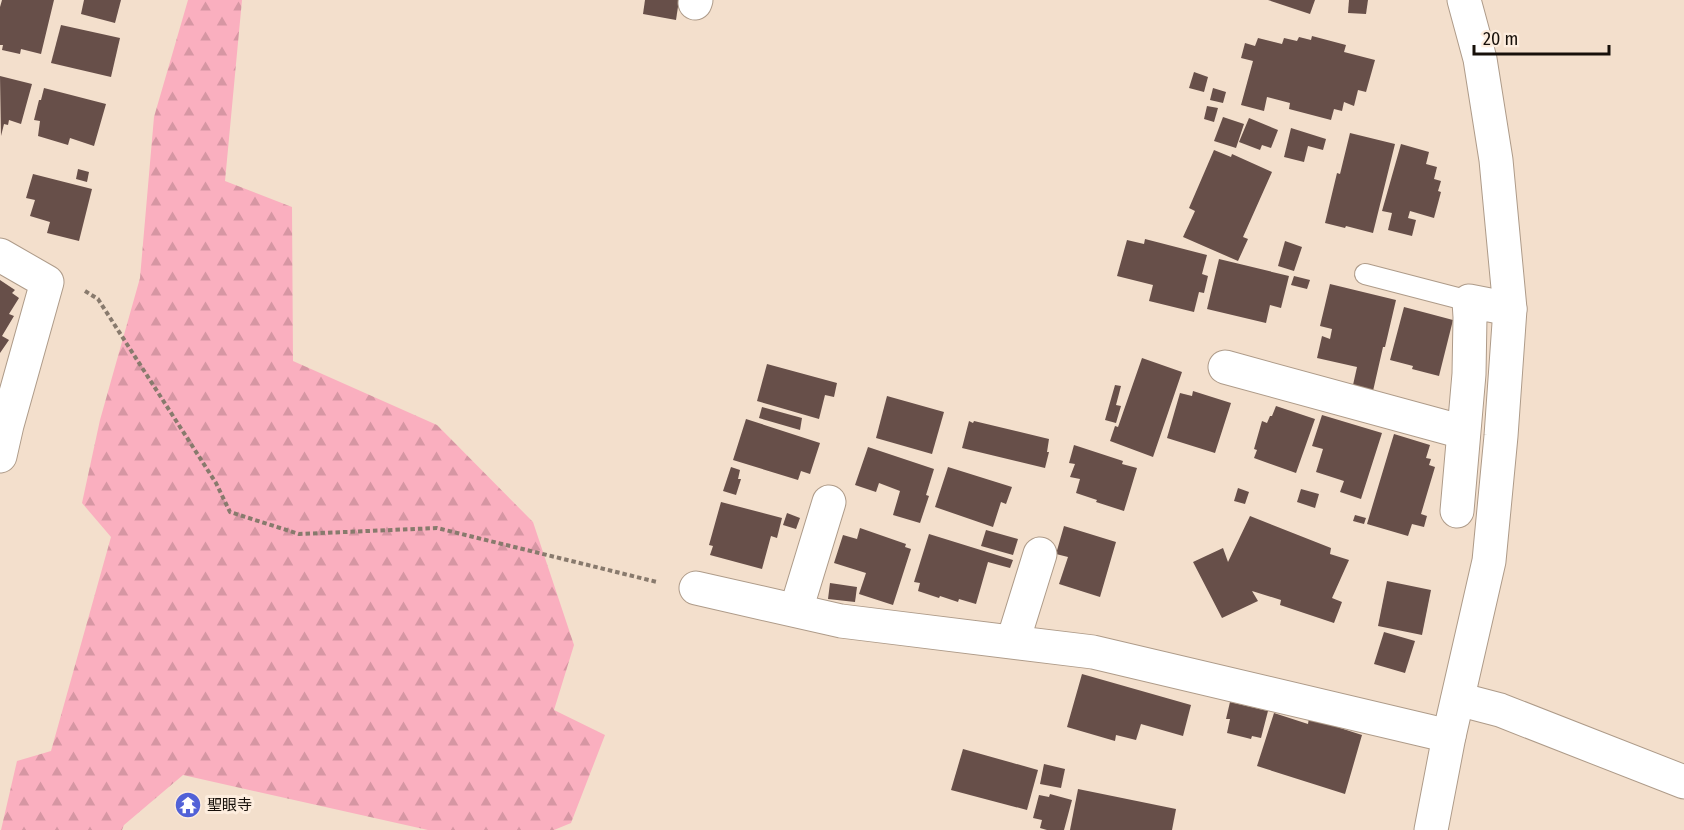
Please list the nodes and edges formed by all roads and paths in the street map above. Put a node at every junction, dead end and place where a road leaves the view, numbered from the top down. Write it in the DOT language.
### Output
graph roads {
  1 [pos="1464,0"];
  2 [pos="0,255"];
  3 [pos="1365,274"];
  4 [pos="47,282"];
  5 [pos="1468,302"];
  6 [pos="1510,309"];
  7 [pos="1225,367"];
  8 [pos="4,423"];
  9 [pos="1463,432"];
  10 [pos="0,456"];
  11 [pos="829,502"];
  12 [pos="1457,510"];
  13 [pos="1040,554"];
  14 [pos="696,588"];
  15 [pos="796,610"];
  16 [pos="1014,641"];
  17 [pos="1458,699"];
  18 [pos="1449,736"];
  19 [pos="1684,782"];
  20 [pos="1431,830"];
  1 -- 6 [label="street"];
  2 -- 4 [label="street"];
  3 -- 5 [label="lane"];
  4 -- 8 [label="street"];
  4 -- 14 [label="path"];
  5 -- 6 [label="street"];
  5 -- 9 [label="street"];
  6 -- 17 [label="street"];
  7 -- 9 [label="street"];
  8 -- 10 [label="street"];
  9 -- 12 [label="street"];
  11 -- 15 [label="street"];
  13 -- 16 [label="street"];
  14 -- 15 [label="street"];
  15 -- 16 [label="street"];
  16 -- 18 [label="street"];
  17 -- 18 [label="street"];
  17 -- 19 [label="street"];
  18 -- 20 [label="street"];
}
